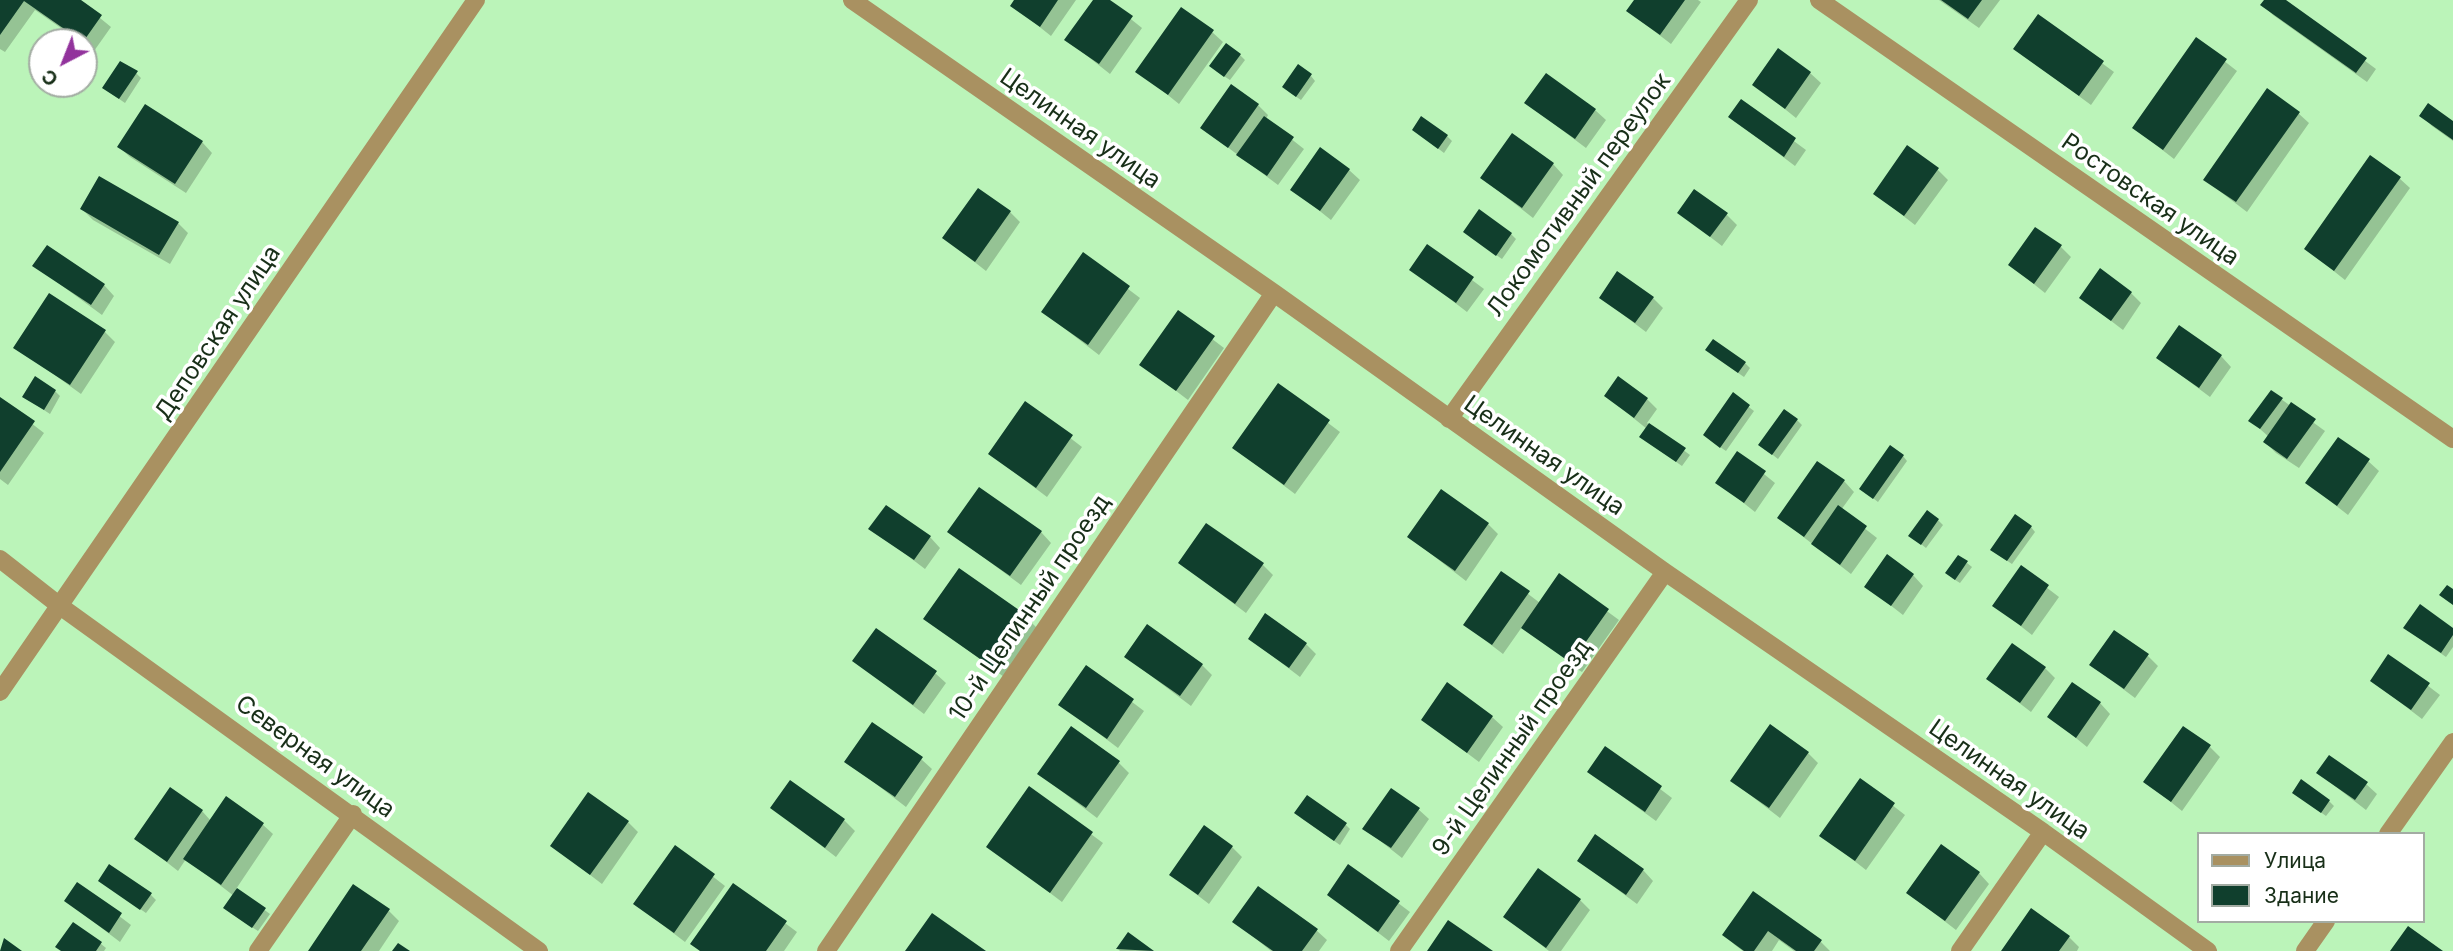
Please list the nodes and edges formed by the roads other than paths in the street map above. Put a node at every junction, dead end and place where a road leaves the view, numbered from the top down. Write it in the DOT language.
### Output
graph roads {
  1 [pos="476,0"];
  2 [pos="852,0"];
  3 [pos="1749,0"];
  4 [pos="1819,0"];
  5 [pos="1274,293"];
  6 [pos="1449,419"];
  7 [pos="2453,439"];
  8 [pos="0,559"];
  9 [pos="1665,572"];
  10 [pos="60,606"];
  11 [pos="0,692"];
  12 [pos="2453,742"];
  13 [pos="353,814"];
  14 [pos="2043,832"];
  15 [pos="2389,832"];
  16 [pos="2325,923"];
  17 [pos="258,951"];
  18 [pos="539,951"];
  19 [pos="826,951"];
  20 [pos="1399,951"];
  21 [pos="1960,951"];
  22 [pos="2208,951"];
  23 [pos="2305,951"];
  1 -- 10 [label="street, Деповская улица"];
  2 -- 5 [label="street, Целинная улица"];
  3 -- 6 [label="street, Локомотивный переулок"];
  4 -- 7 [label="street, Ростовская улица"];
  5 -- 6 [label="street, Целинная улица"];
  5 -- 19 [label="street, 10-й Целинный проезд"];
  6 -- 9 [label="street, Целинная улица"];
  8 -- 10 [label="street, Северная улица"];
  9 -- 14 [label="street, Целинная улица"];
  9 -- 20 [label="street, 9-й Целинный проезд"];
  10 -- 11 [label="street, Деповская улица"];
  10 -- 13 [label="street, Северная улица"];
  12 -- 15 [label="street"];
  13 -- 17 [label="street"];
  13 -- 18 [label="street, Северная улица"];
  14 -- 21 [label="street"];
  14 -- 22 [label="street, Целинная улица"];
  16 -- 23 [label="street"];
}
